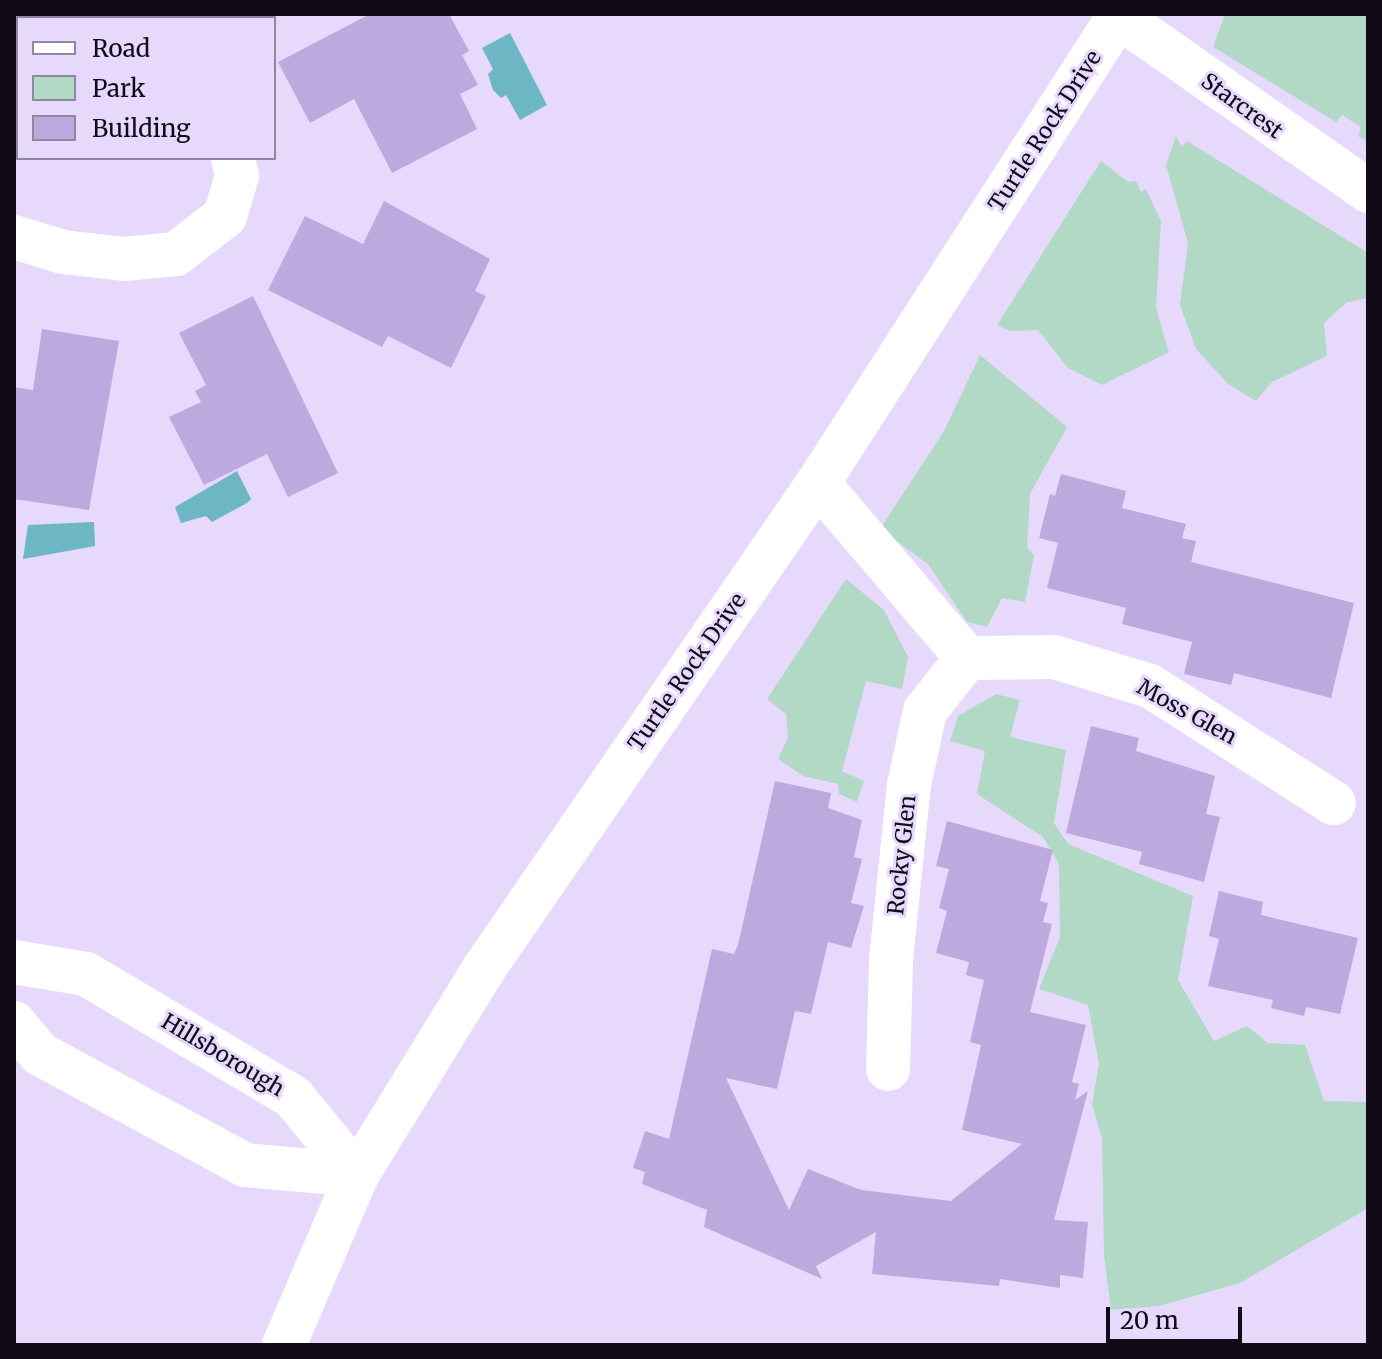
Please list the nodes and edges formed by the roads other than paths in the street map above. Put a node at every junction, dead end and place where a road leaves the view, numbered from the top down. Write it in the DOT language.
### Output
graph roads {
  1 [pos="1120,15"];
  2 [pos="233,160"];
  3 [pos="1368,191"];
  4 [pos="14,237"];
  5 [pos="818,483"];
  6 [pos="967,658"];
  7 [pos="1334,803"];
  8 [pos="14,962"];
  9 [pos="14,1023"];
  10 [pos="888,1069"];
  11 [pos="357,1175"];
  12 [pos="284,1345"];
  1 -- 3 [label="street, Starcrest"];
  1 -- 5 [label="street, Turtle Rock Drive"];
  2 -- 4 [label="street"];
  5 -- 6 [label="street"];
  5 -- 11 [label="street, Turtle Rock Drive"];
  6 -- 7 [label="street, Moss Glen"];
  6 -- 10 [label="street, Rocky Glen"];
  8 -- 11 [label="street, Hillsborough"];
  9 -- 11 [label="street"];
  11 -- 12 [label="street, Turtle Rock Drive"];
}
